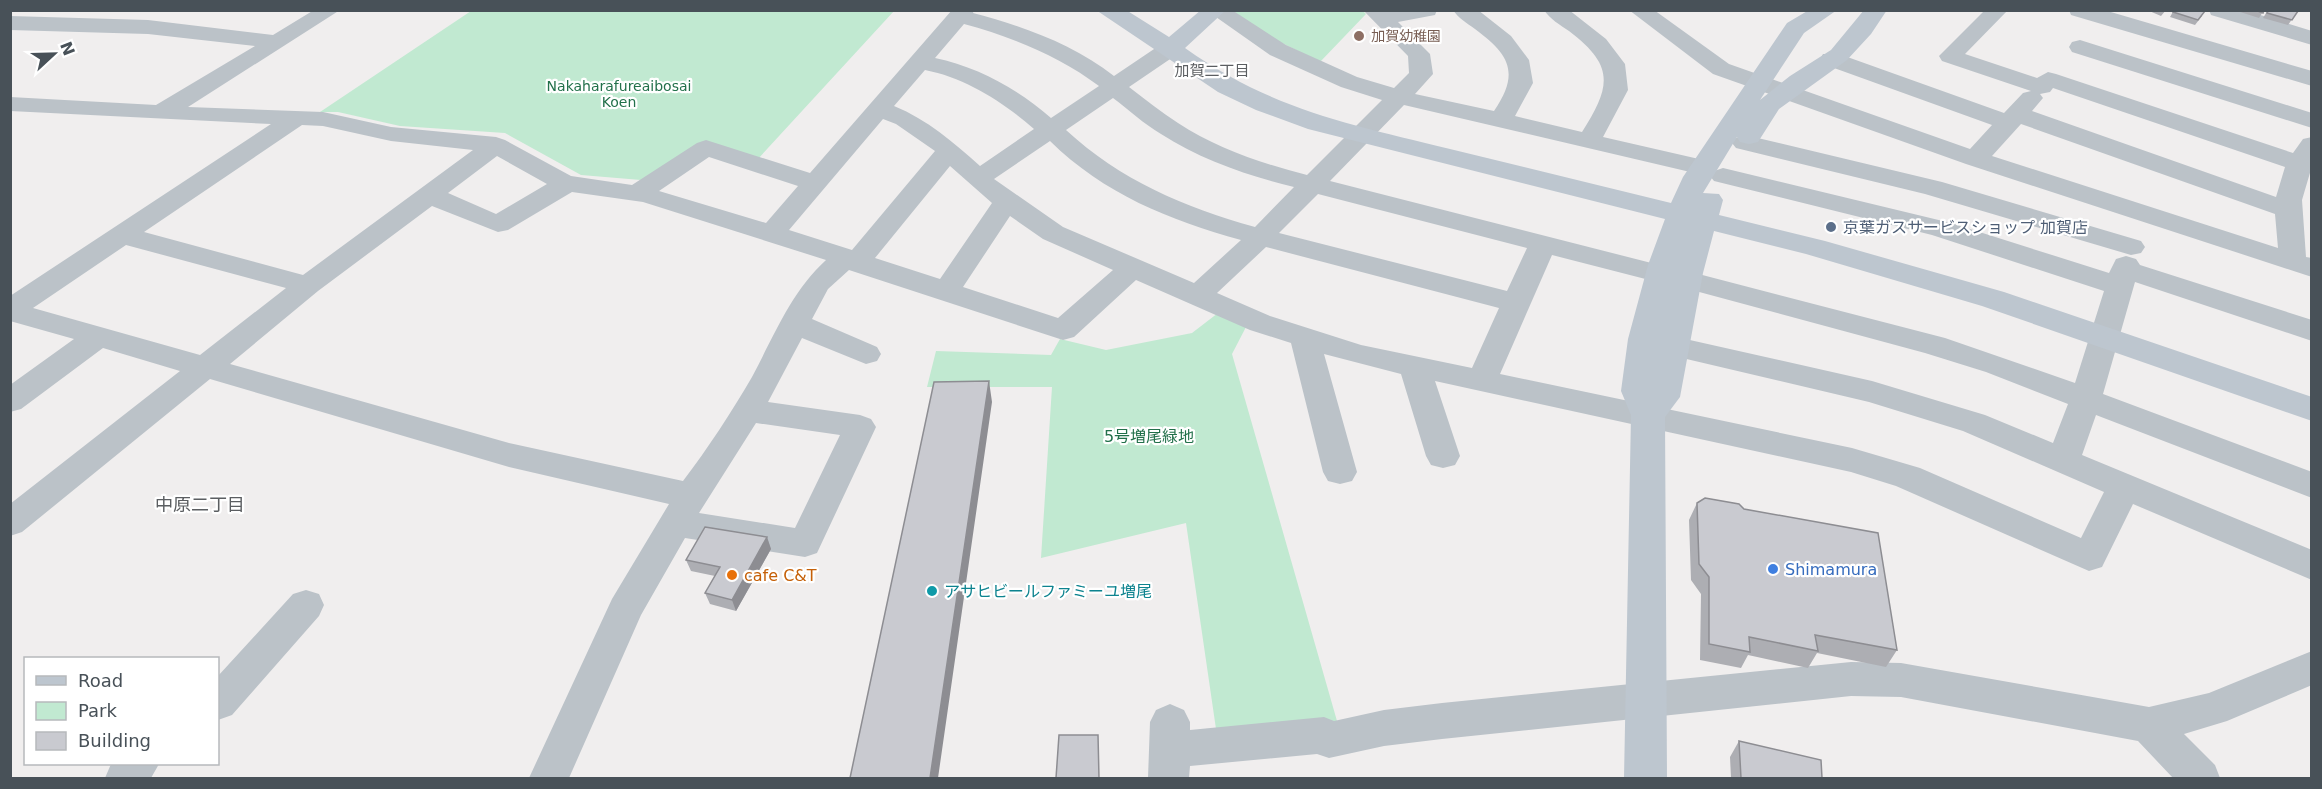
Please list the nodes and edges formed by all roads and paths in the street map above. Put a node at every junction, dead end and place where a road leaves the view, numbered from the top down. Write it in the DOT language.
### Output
graph roads {
  1 [pos="330,10"];
  2 [pos="1107,10"];
  3 [pos="1216,10"];
  4 [pos="1427,10"];
  5 [pos="1463,10"];
  6 [pos="1554,10"];
  7 [pos="1826,10"];
  8 [pos="1876,10"];
  9 [pos="1998,10"];
  10 [pos="2079,10"];
  11 [pos="2219,10"];
  12 [pos="2312,12"];
  13 [pos="962,14"];
  14 [pos="1378,14"];
  15 [pos="1656,14"];
  16 [pos="2110,16"];
  17 [pos="14,26"];
  18 [pos="2305,36"];
  19 [pos="275,42"];
  20 [pos="2080,47"];
  21 [pos="1171,48"];
  22 [pos="1831,59"];
  23 [pos="920,62"];
  24 [pos="2312,79"];
  25 [pos="1759,83"];
  26 [pos="2045,83"];
  27 [pos="1113,89"];
  28 [pos="1785,92"];
  29 [pos="1399,97"];
  30 [pos="10,104"];
  31 [pos="880,109"];
  32 [pos="161,113"];
  33 [pos="297,117"];
  34 [pos="1501,119"];
  35 [pos="2013,119"];
  36 [pos="2312,121"];
  37 [pos="1052,130"];
  38 [pos="1361,136"];
  39 [pos="1589,140"];
  40 [pos="1745,143"];
  41 [pos="496,145"];
  42 [pos="949,150"];
  43 [pos="2305,153"];
  44 [pos="1975,159"];
  45 [pos="1713,171"];
  46 [pos="979,178"];
  47 [pos="816,183"];
  48 [pos="567,184"];
  49 [pos="1309,185"];
  50 [pos="638,194"];
  51 [pos="429,195"];
  52 [pos="1006,202"];
  53 [pos="2288,210"];
  54 [pos="2142,213"];
  55 [pos="1691,218"];
  56 [pos="772,233"];
  57 [pos="122,235"];
  58 [pos="1260,237"];
  59 [pos="1543,244"];
  60 [pos="850,261"];
  61 [pos="2302,265"];
  62 [pos="2125,267"];
  63 [pos="1131,269"];
  64 [pos="1674,277"];
  65 [pos="308,285"];
  66 [pos="946,291"];
  67 [pos="1197,296"];
  68 [pos="1516,303"];
  69 [pos="10,311"];
  70 [pos="795,323"];
  71 [pos="2312,331"];
  72 [pos="100,335"];
  73 [pos="2103,336"];
  74 [pos="1304,337"];
  75 [pos="1672,346"];
  76 [pos="866,354"];
  77 [pos="206,366"];
  78 [pos="1414,366"];
  79 [pos="1482,380"];
  80 [pos="2086,399"];
  81 [pos="10,402"];
  82 [pos="2312,409"];
  83 [pos="747,410"];
  84 [pos="1648,415"];
  85 [pos="1443,456"];
  86 [pos="2063,462"];
  87 [pos="1340,472"];
  88 [pos="2312,486"];
  89 [pos="2124,487"];
  90 [pos="683,510"];
  91 [pos="10,523"];
  92 [pos="2312,566"];
  93 [pos="306,605"];
  94 [pos="2312,668"];
  95 [pos="1646,699"];
  96 [pos="219,702"];
  97 [pos="2149,725"];
  98 [pos="1169,750"];
  99 [pos="137,765"];
  100 [pos="125,778"];
  101 [pos="549,778"];
  102 [pos="1645,778"];
  103 [pos="2200,778"];
  1 -- 19 [label="street"];
  2 -- 21 [label="street"];
  3 -- 21 [label="street"];
  3 -- 29 [label="street"];
  4 -- 14 [label="street"];
  5 -- 34 [label="street"];
  6 -- 39 [label="street"];
  7 -- 25 [label="street"];
  8 -- 22 [label="street"];
  9 -- 26 [label="street"];
  10 -- 16 [label="street"];
  11 -- 18 [label="street"];
  12 -- 18 [label="street"];
  13 -- 23 [label="street"];
  13 -- 27 [label="street"];
  14 -- 29 [label="street"];
  15 -- 25 [label="street"];
  16 -- 20 [label="street"];
  16 -- 24 [label="street"];
  17 -- 19 [label="street"];
  19 -- 32 [label="street"];
  20 -- 26 [label="street"];
  20 -- 36 [label="street"];
  21 -- 27 [label="street"];
  21 -- 38 [label="street"];
  22 -- 28 [label="street"];
  22 -- 35 [label="street"];
  23 -- 31 [label="street"];
  23 -- 37 [label="street"];
  25 -- 28 [label="street"];
  25 -- 45 [label="street"];
  26 -- 35 [label="street"];
  26 -- 43 [label="street"];
  27 -- 37 [label="street"];
  27 -- 49 [label="street"];
  28 -- 40 [label="street"];
  28 -- 44 [label="street"];
  29 -- 34 [label="street"];
  29 -- 38 [label="street"];
  30 -- 32 [label="street"];
  31 -- 42 [label="street"];
  31 -- 47 [label="street"];
  32 -- 33 [label="street"];
  33 -- 41 [label="street"];
  33 -- 57 [label="street"];
  34 -- 39 [label="street"];
  35 -- 44 [label="street"];
  35 -- 53 [label="street"];
  37 -- 46 [label="street"];
  37 -- 58 [label="street"];
  38 -- 49 [label="street"];
  38 -- 55 [label="street"];
  39 -- 45 [label="street"];
  40 -- 45 [label="street"];
  40 -- 62 [label="street"];
  41 -- 48 [label="street"];
  41 -- 51 [label="street"];
  42 -- 46 [label="street"];
  42 -- 60 [label="street"];
  43 -- 53 [label="street"];
  44 -- 54 [label="street"];
  45 -- 55 [label="street"];
  45 -- 62 [label="street"];
  46 -- 52 [label="street"];
  47 -- 50 [label="street"];
  47 -- 56 [label="street"];
  48 -- 50 [label="street"];
  48 -- 51 [label="street"];
  49 -- 58 [label="street"];
  49 -- 59 [label="street"];
  50 -- 56 [label="street"];
  51 -- 65 [label="street"];
  52 -- 63 [label="street"];
  52 -- 66 [label="street"];
  53 -- 61 [label="street"];
  54 -- 61 [label="street"];
  54 -- 62 [label="street"];
  55 -- 64 [label="street"];
  55 -- 73 [label="street"];
  56 -- 60 [label="street"];
  57 -- 65 [label="street"];
  57 -- 69 [label="street"];
  58 -- 67 [label="street"];
  58 -- 68 [label="street"];
  59 -- 64 [label="street"];
  59 -- 68 [label="street"];
  60 -- 66 [label="street"];
  60 -- 70 [label="street"];
  62 -- 71 [label="street"];
  62 -- 73 [label="street"];
  63 -- 66 [label="street"];
  63 -- 67 [label="street"];
  64 -- 75 [label="street"];
  64 -- 80 [label="street"];
  64 -- 84 [label="street"];
  65 -- 77 [label="street"];
  67 -- 74 [label="street"];
  68 -- 79 [label="street"];
  69 -- 72 [label="street"];
  70 -- 76 [label="street"];
  70 -- 83 [label="street"];
  72 -- 77 [label="street"];
  72 -- 81 [label="street"];
  73 -- 80 [label="street"];
  73 -- 82 [label="street"];
  74 -- 78 [label="street"];
  74 -- 87 [label="street"];
  75 -- 84 [label="street"];
  75 -- 86 [label="street"];
  77 -- 90 [label="street"];
  77 -- 91 [label="street"];
  78 -- 79 [label="street"];
  78 -- 85 [label="street"];
  79 -- 84 [label="street"];
  80 -- 86 [label="street"];
  80 -- 88 [label="street"];
  83 -- 90 [label="street"];
  83 -- 90 [label="street"];
  84 -- 89 [label="street"];
  84 -- 95 [label="street"];
  86 -- 89 [label="street"];
  89 -- 92 [label="street"];
  90 -- 101 [label="street"];
  93 -- 96 [label="street"];
  94 -- 97 [label="street"];
  95 -- 97 [label="street"];
  95 -- 98 [label="street"];
  95 -- 102 [label="street"];
  97 -- 103 [label="street"];
  99 -- 100 [label="street"];
}
